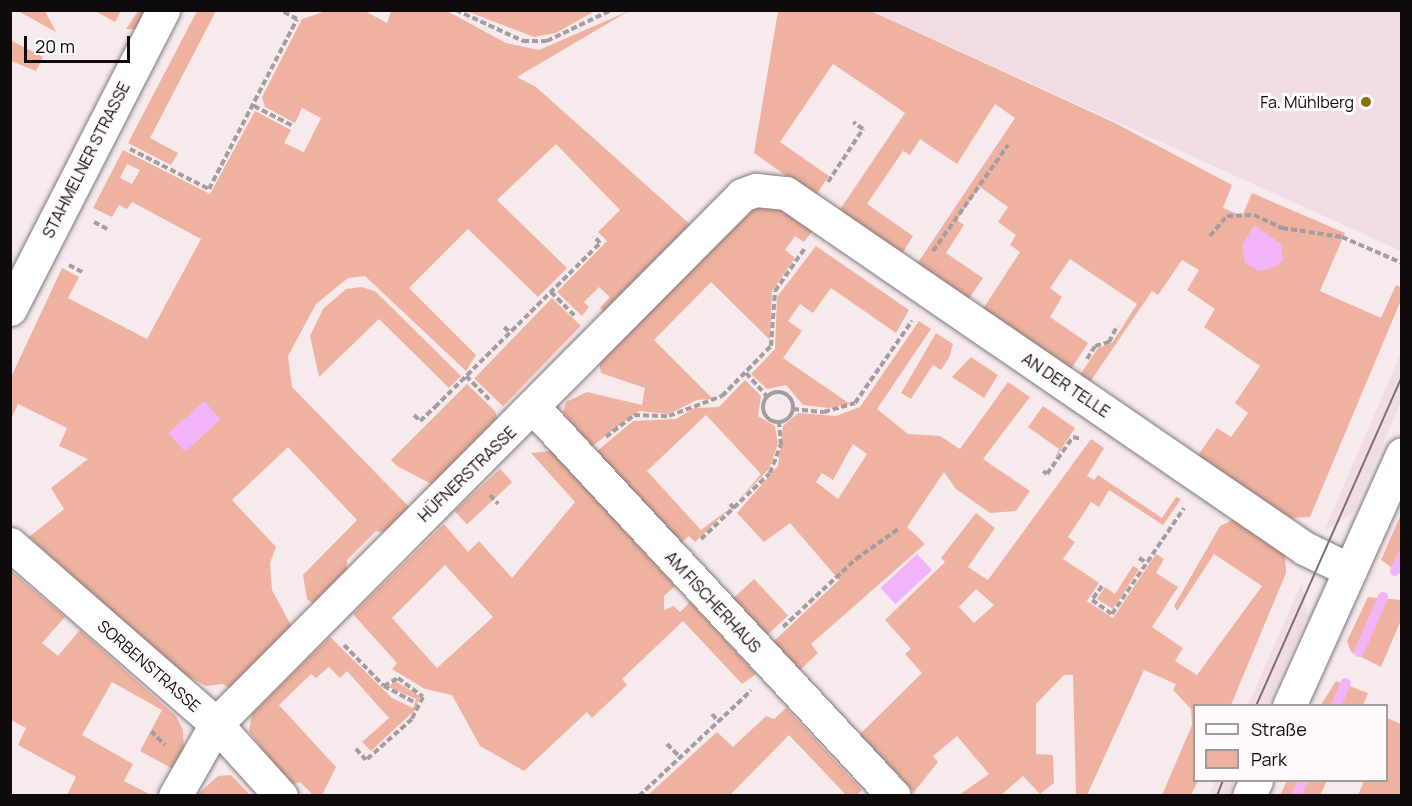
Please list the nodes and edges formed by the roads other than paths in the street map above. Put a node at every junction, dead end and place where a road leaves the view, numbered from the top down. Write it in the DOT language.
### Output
graph roads {
  1 [pos="164,10"];
  2 [pos="807,208"];
  3 [pos="10,309"];
  4 [pos="534,408"];
  5 [pos="1401,454"];
  6 [pos="10,544"];
  7 [pos="1350,570"];
  8 [pos="1289,704"];
  9 [pos="216,724"];
  10 [pos="175,795"];
  11 [pos="281,795"];
  12 [pos="894,795"];
  1 -- 3 [label="street, STAHMELNER STRASSE"];
  2 -- 4 [label="street, HÜFNERSTRASSE"];
  2 -- 7 [label="street, AN DER TELLE"];
  4 -- 9 [label="street, HÜFNERSTRASSE"];
  4 -- 12 [label="street, AM FISCHERHAUS"];
  5 -- 7 [label="street"];
  6 -- 9 [label="street, SORBENSTRASSE"];
  7 -- 8 [label="street"];
  9 -- 10 [label="street, HÜFNERSTRASSE"];
  9 -- 11 [label="street, SORBENSTRASSE"];
}
